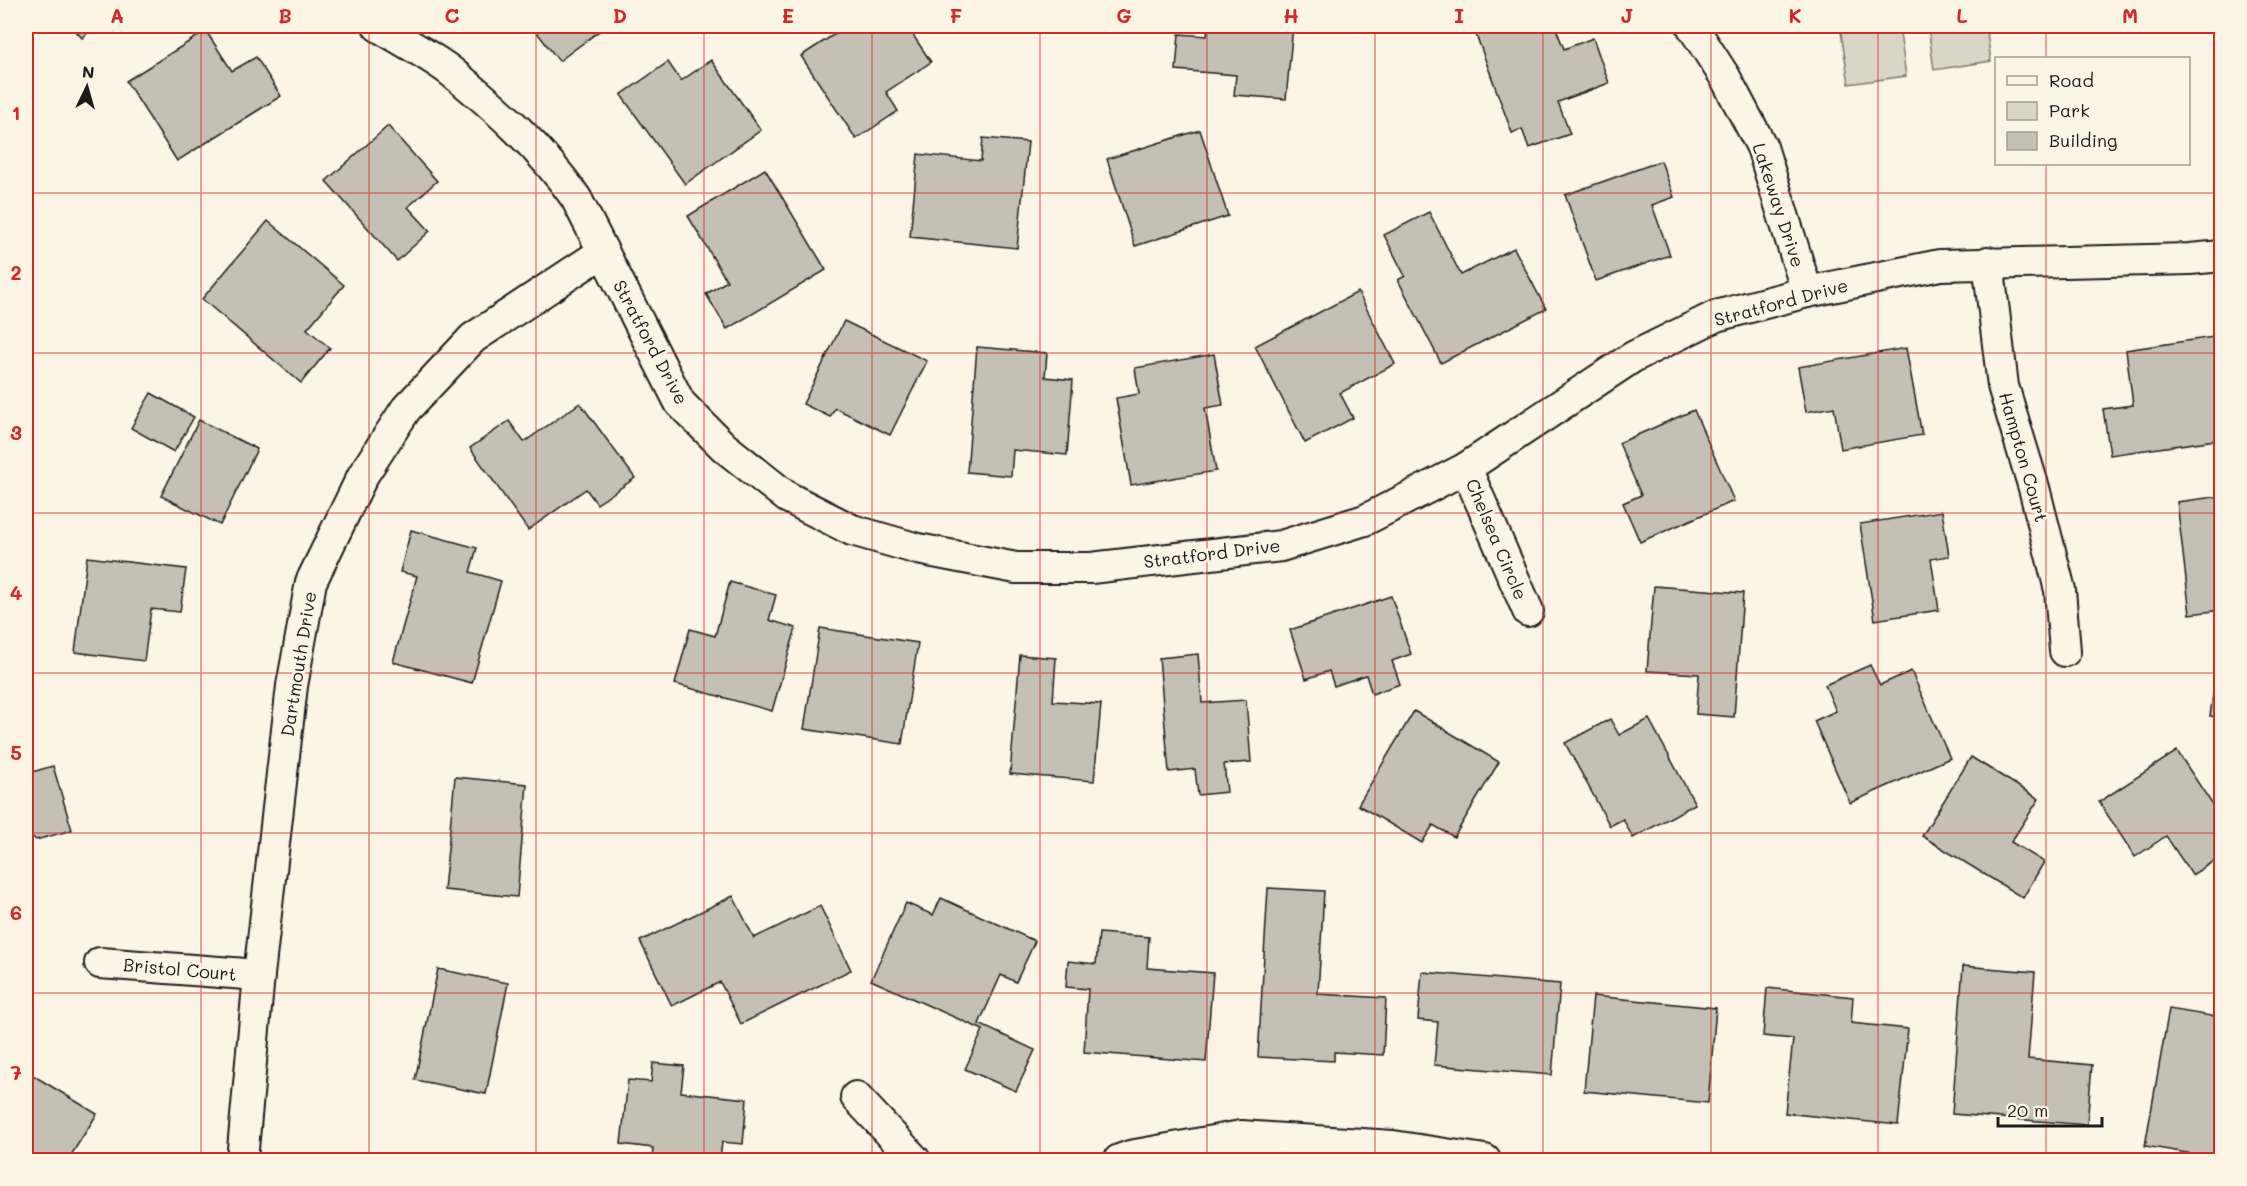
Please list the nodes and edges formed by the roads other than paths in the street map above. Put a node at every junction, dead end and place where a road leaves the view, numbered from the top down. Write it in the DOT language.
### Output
graph roads {
  1 [pos="378,26"];
  2 [pos="1692,26"];
  3 [pos="603,252"];
  4 [pos="2222,256"];
  5 [pos="1988,262"];
  6 [pos="1807,292"];
  7 [pos="1466,468"];
  8 [pos="1528,611"];
  9 [pos="2065,651"];
  10 [pos="100,963"];
  11 [pos="259,975"];
  12 [pos="856,1097"];
  13 [pos="242,1161"];
  14 [pos="915,1161"];
  15 [pos="1119,1161"];
  16 [pos="1485,1161"];
  1 -- 3 [label="street, Stratford Drive"];
  2 -- 6 [label="street, Lakeway Drive"];
  3 -- 7 [label="street, Stratford Drive"];
  3 -- 11 [label="street, Dartmouth Drive"];
  4 -- 5 [label="street, Stratford Drive"];
  5 -- 6 [label="street, Stratford Drive"];
  5 -- 9 [label="street, Hampton Court"];
  6 -- 7 [label="street, Stratford Drive"];
  7 -- 8 [label="street, Chelsea Circle"];
  10 -- 11 [label="street, Bristol Court"];
  11 -- 13 [label="street, Dartmouth Drive"];
  12 -- 14 [label="street"];
  15 -- 16 [label="street"];
}
